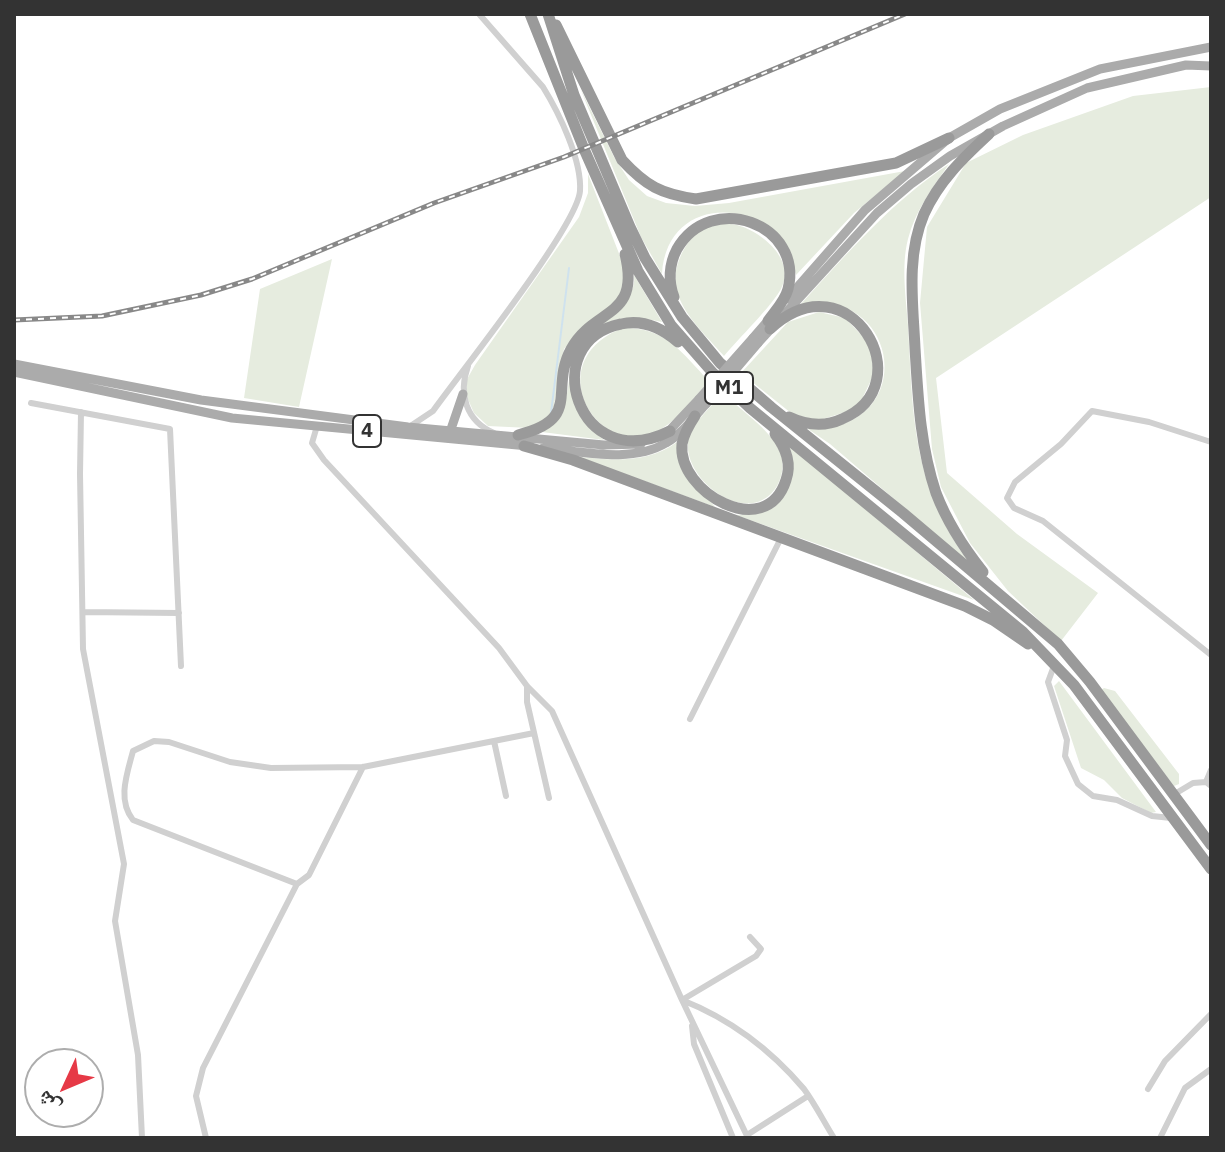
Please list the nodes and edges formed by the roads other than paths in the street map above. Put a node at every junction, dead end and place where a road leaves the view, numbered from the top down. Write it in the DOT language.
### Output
graph roads {
  1 [pos="479,14"];
  2 [pos="530,14"];
  3 [pos="549,14"];
  4 [pos="1211,47"];
  5 [pos="1211,66"];
  6 [pos="989,134"];
  7 [pos="949,138"];
  8 [pos="620,234"];
  9 [pos="682,317"];
  10 [pos="769,325"];
  11 [pos="470,359"];
  12 [pos="14,364"];
  13 [pos="14,372"];
  14 [pos="713,373"];
  15 [pos="463,394"];
  16 [pos="702,401"];
  17 [pos="31,403"];
  18 [pos="771,407"];
  19 [pos="750,408"];
  20 [pos="81,412"];
  21 [pos="695,416"];
  22 [pos="317,426"];
  23 [pos="408,427"];
  24 [pos="670,431"];
  25 [pos="496,434"];
  26 [pos="450,435"];
  27 [pos="521,441"];
  28 [pos="1211,442"];
  29 [pos="781,538"];
  30 [pos="1017,607"];
  31 [pos="83,612"];
  32 [pos="179,613"];
  33 [pos="1211,655"];
  34 [pos="1055,663"];
  35 [pos="181,666"];
  36 [pos="527,686"];
  37 [pos="690,719"];
  38 [pos="534,733"];
  39 [pos="494,741"];
  40 [pos="363,767"];
  41 [pos="1211,770"];
  42 [pos="1208,784"];
  43 [pos="1173,795"];
  44 [pos="506,796"];
  45 [pos="549,798"];
  46 [pos="1172,818"];
  47 [pos="1211,845"];
  48 [pos="1211,869"];
  49 [pos="297,884"];
  50 [pos="750,937"];
  51 [pos="682,1000"];
  52 [pos="1211,1014"];
  53 [pos="692,1021"];
  54 [pos="1211,1069"];
  55 [pos="1148,1089"];
  56 [pos="808,1096"];
  57 [pos="748,1137"];
  58 [pos="142,1138"];
  59 [pos="206,1138"];
  60 [pos="733,1138"];
  61 [pos="834,1138"];
  62 [pos="1160,1138"];
  1 -- 11 [label="street"];
  2 -- 8 [label="highway, M1"];
  3 -- 7 [label="highway"];
  3 -- 9 [label="highway, M1"];
  4 -- 7 [label="main road"];
  5 -- 6 [label="main road"];
  6 -- 10 [label="main road"];
  6 -- 30 [label="highway"];
  7 -- 10 [label="main road"];
  8 -- 14 [label="highway, M1"];
  8 -- 27 [label="highway"];
  9 -- 10 [label="highway"];
  9 -- 18 [label="highway, M1"];
  10 -- 16 [label="main road, bridge"];
  10 -- 18 [label="highway"];
  11 -- 15 [label="street"];
  11 -- 23 [label="street"];
  12 -- 23 [label="main road, 4"];
  13 -- 22 [label="main road, 4"];
  14 -- 19 [label="highway, M1"];
  14 -- 24 [label="highway"];
  15 -- 25 [label="street"];
  15 -- 26 [label="main road"];
  16 -- 21 [label="main road, 4"];
  16 -- 24 [label="main road, 4"];
  17 -- 20 [label="street"];
  18 -- 30 [label="highway, M1"];
  19 -- 21 [label="highway"];
  19 -- 34 [label="highway, M1"];
  20 -- 31 [label="street"];
  20 -- 32 [label="street"];
  21 -- 27 [label="main road, 4"];
  22 -- 26 [label="main road, 4"];
  22 -- 36 [label="street"];
  23 -- 26 [label="main road, 4"];
  24 -- 27 [label="main road, 4"];
  25 -- 26 [label="main road, 4"];
  25 -- 27 [label="main road, 4"];
  26 -- 27 [label="main road, 4"];
  27 -- 29 [label="highway"];
  28 -- 33 [label="street"];
  29 -- 34 [label="highway"];
  29 -- 37 [label="street"];
  30 -- 43 [label="highway, M1"];
  31 -- 32 [label="street"];
  31 -- 58 [label="street"];
  32 -- 35 [label="street"];
  34 -- 46 [label="highway, M1"];
  34 -- 46 [label="street"];
  36 -- 38 [label="street"];
  36 -- 51 [label="street"];
  38 -- 39 [label="street"];
  38 -- 45 [label="street"];
  39 -- 40 [label="street"];
  39 -- 44 [label="street"];
  40 -- 49 [label="street"];
  40 -- 49 [label="street"];
  41 -- 42 [label="street"];
  42 -- 43 [label="street"];
  43 -- 47 [label="highway, M1"];
  46 -- 48 [label="highway, M1"];
  49 -- 59 [label="street"];
  50 -- 51 [label="street"];
  51 -- 53 [label="street"];
  51 -- 56 [label="street"];
  52 -- 55 [label="street"];
  53 -- 57 [label="street"];
  53 -- 60 [label="street"];
  54 -- 62 [label="street"];
  56 -- 57 [label="street"];
  56 -- 61 [label="street"];
}
